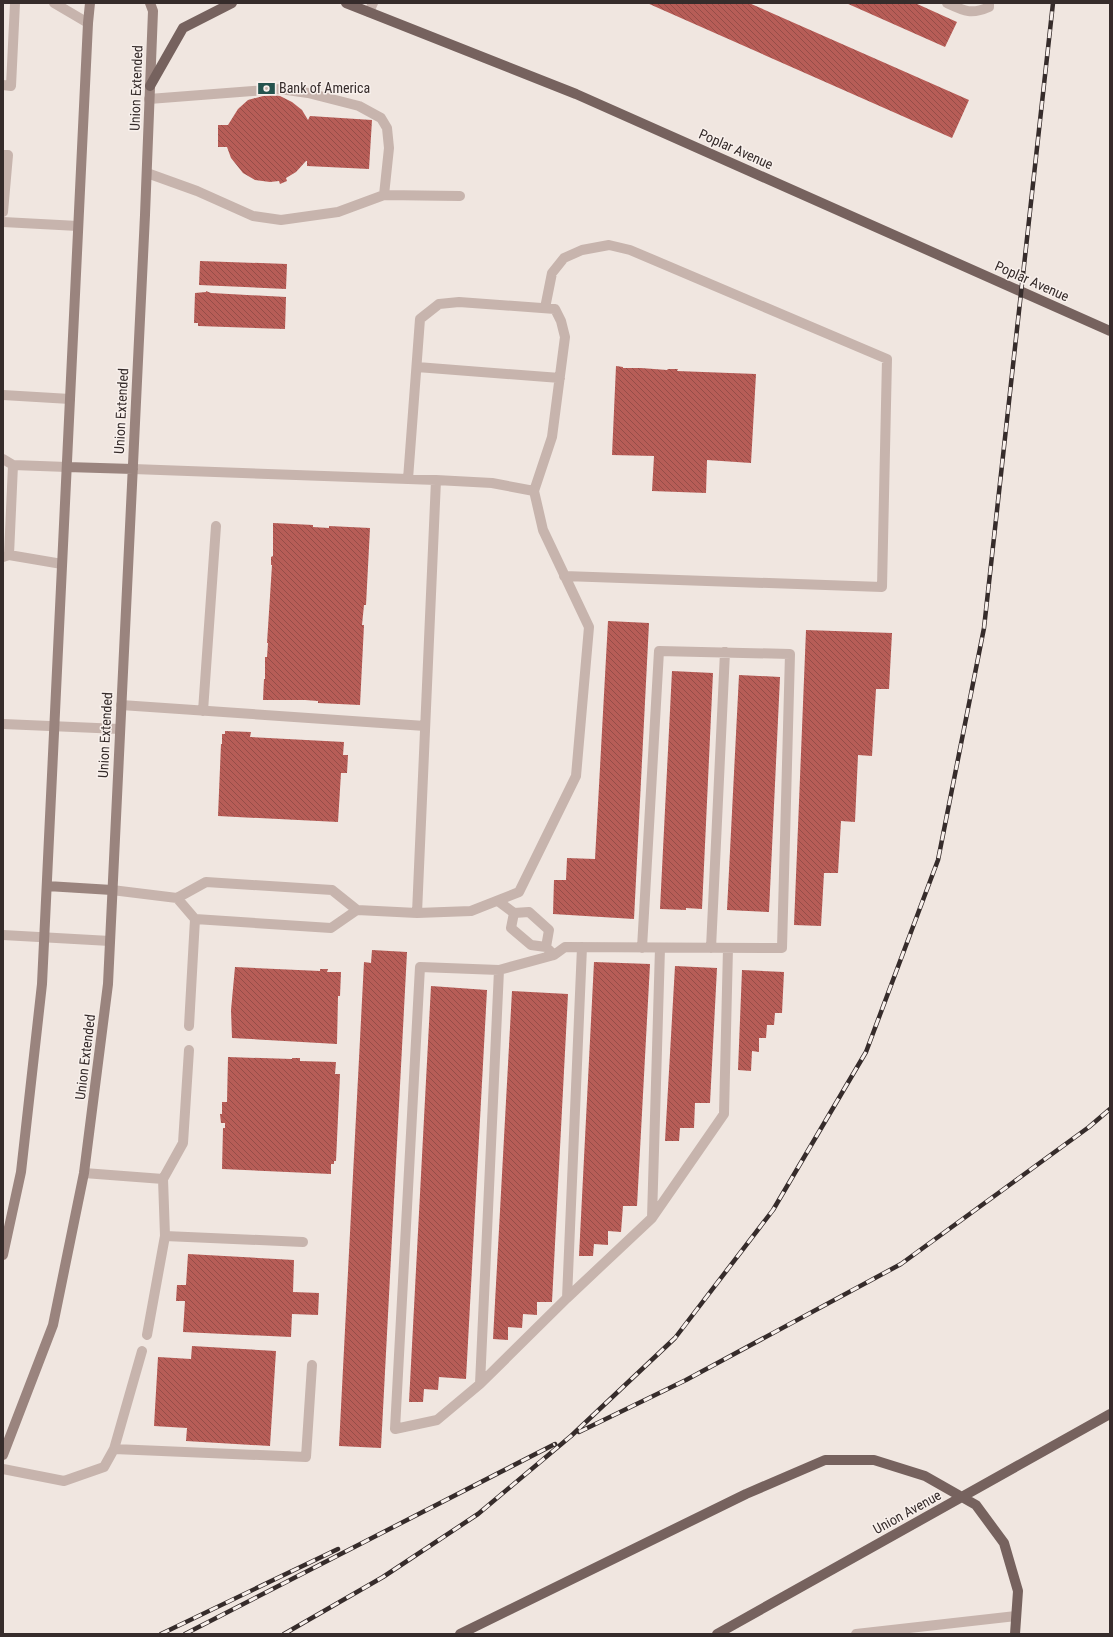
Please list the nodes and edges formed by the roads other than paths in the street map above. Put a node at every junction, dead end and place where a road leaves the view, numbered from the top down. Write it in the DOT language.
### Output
graph roads {
  1 [pos="15,3"];
  2 [pos="54,3"];
  3 [pos="90,3"];
  4 [pos="150,3"];
  5 [pos="232,3"];
  6 [pos="346,3"];
  7 [pos="947,3"];
  8 [pos="989,3"];
  9 [pos="371,8"];
  10 [pos="88,23"];
  11 [pos="3,85"];
  12 [pos="150,86"];
  13 [pos="149,99"];
  14 [pos="3,155"];
  15 [pos="147,173"];
  16 [pos="384,196"];
  17 [pos="460,196"];
  18 [pos="3,212"];
  19 [pos="3,222"];
  20 [pos="78,226"];
  21 [pos="545,308"];
  22 [pos="1110,331"];
  23 [pos="417,367"];
  24 [pos="560,378"];
  25 [pos="3,395"];
  26 [pos="70,399"];
  27 [pos="3,459"];
  28 [pos="13,465"];
  29 [pos="67,466"];
  30 [pos="132,469"];
  31 [pos="408,479"];
  32 [pos="436,480"];
  33 [pos="534,491"];
  34 [pos="216,526"];
  35 [pos="6,556"];
  36 [pos="62,564"];
  37 [pos="564,576"];
  38 [pos="725,652"];
  39 [pos="121,705"];
  40 [pos="203,711"];
  41 [pos="3,724"];
  42 [pos="54,725"];
  43 [pos="425,726"];
  44 [pos="120,729"];
  45 [pos="47,886"];
  46 [pos="112,890"];
  47 [pos="177,898"];
  48 [pos="498,901"];
  49 [pos="357,910"];
  50 [pos="417,913"];
  51 [pos="514,913"];
  52 [pos="195,919"];
  53 [pos="3,935"];
  54 [pos="44,937"];
  55 [pos="110,941"];
  56 [pos="546,947"];
  57 [pos="582,947"];
  58 [pos="642,948"];
  59 [pos="660,948"];
  60 [pos="711,948"];
  61 [pos="728,948"];
  62 [pos="554,955"];
  63 [pos="499,970"];
  64 [pos="189,1026"];
  65 [pos="189,1050"];
  66 [pos="84,1173"];
  67 [pos="163,1179"];
  68 [pos="652,1218"];
  69 [pos="165,1236"];
  70 [pos="303,1242"];
  71 [pos="3,1255"];
  72 [pos="567,1298"];
  73 [pos="147,1335"];
  74 [pos="142,1351"];
  75 [pos="312,1365"];
  76 [pos="480,1384"];
  77 [pos="1110,1414"];
  78 [pos="114,1449"];
  79 [pos="3,1455"];
  80 [pos="3,1469"];
  81 [pos="1016,1616"];
  82 [pos="460,1634"];
  83 [pos="717,1634"];
  84 [pos="856,1634"];
  85 [pos="1015,1634"];
  1 -- 11 [label="lane"];
  2 -- 10 [label="lane"];
  3 -- 10 [label="street"];
  4 -- 12 [label="street, Union Extended"];
  5 -- 12 [label="main road"];
  6 -- 9 [label="main road, Poplar Avenue"];
  7 -- 8 [label="lane"];
  9 -- 22 [label="main road, Poplar Avenue"];
  10 -- 20 [label="street"];
  12 -- 13 [label="street, Union Extended"];
  13 -- 15 [label="street, Union Extended"];
  13 -- 16 [label="lane"];
  14 -- 18 [label="lane"];
  15 -- 16 [label="lane"];
  15 -- 30 [label="street, Union Extended"];
  16 -- 17 [label="lane"];
  19 -- 20 [label="lane"];
  20 -- 26 [label="street"];
  21 -- 23 [label="lane"];
  21 -- 24 [label="lane"];
  21 -- 37 [label="lane"];
  23 -- 24 [label="lane"];
  23 -- 31 [label="lane"];
  24 -- 33 [label="lane"];
  25 -- 26 [label="lane"];
  26 -- 29 [label="street"];
  27 -- 28 [label="lane"];
  28 -- 29 [label="lane"];
  28 -- 35 [label="lane"];
  29 -- 30 [label="street"];
  29 -- 36 [label="street"];
  30 -- 31 [label="lane"];
  30 -- 39 [label="street, Union Extended"];
  31 -- 32 [label="lane"];
  32 -- 33 [label="lane"];
  32 -- 43 [label="lane"];
  33 -- 37 [label="lane"];
  34 -- 40 [label="lane"];
  35 -- 36 [label="lane"];
  36 -- 42 [label="street"];
  37 -- 48 [label="lane"];
  38 -- 58 [label="lane"];
  38 -- 60 [label="lane"];
  38 -- 61 [label="lane"];
  39 -- 40 [label="lane"];
  39 -- 44 [label="street, Union Extended"];
  40 -- 43 [label="lane"];
  41 -- 42 [label="lane"];
  42 -- 44 [label="lane"];
  42 -- 45 [label="street"];
  43 -- 50 [label="lane"];
  44 -- 46 [label="street, Union Extended"];
  45 -- 46 [label="street"];
  45 -- 54 [label="street"];
  46 -- 47 [label="lane"];
  46 -- 55 [label="street, Union Extended"];
  47 -- 49 [label="lane"];
  47 -- 52 [label="lane"];
  48 -- 50 [label="lane"];
  48 -- 51 [label="lane"];
  49 -- 50 [label="lane"];
  49 -- 52 [label="lane"];
  51 -- 56 [label="lane"];
  51 -- 56 [label="lane"];
  52 -- 64 [label="lane"];
  53 -- 54 [label="lane"];
  54 -- 55 [label="lane"];
  54 -- 71 [label="street"];
  55 -- 66 [label="street, Union Extended"];
  56 -- 62 [label="lane"];
  57 -- 58 [label="lane"];
  57 -- 62 [label="lane"];
  57 -- 72 [label="lane"];
  58 -- 59 [label="lane"];
  59 -- 60 [label="lane"];
  59 -- 68 [label="lane"];
  60 -- 61 [label="lane"];
  61 -- 68 [label="lane"];
  62 -- 63 [label="lane"];
  63 -- 76 [label="lane"];
  63 -- 76 [label="lane"];
  65 -- 67 [label="lane"];
  66 -- 67 [label="lane"];
  66 -- 79 [label="street, Union Extended"];
  67 -- 69 [label="lane"];
  68 -- 72 [label="lane"];
  69 -- 70 [label="lane"];
  69 -- 73 [label="lane"];
  72 -- 76 [label="lane"];
  74 -- 78 [label="lane"];
  75 -- 78 [label="lane"];
  77 -- 83 [label="main road, Union Avenue"];
  78 -- 80 [label="lane"];
  81 -- 82 [label="main road"];
  81 -- 84 [label="lane"];
  81 -- 85 [label="main road"];
}
